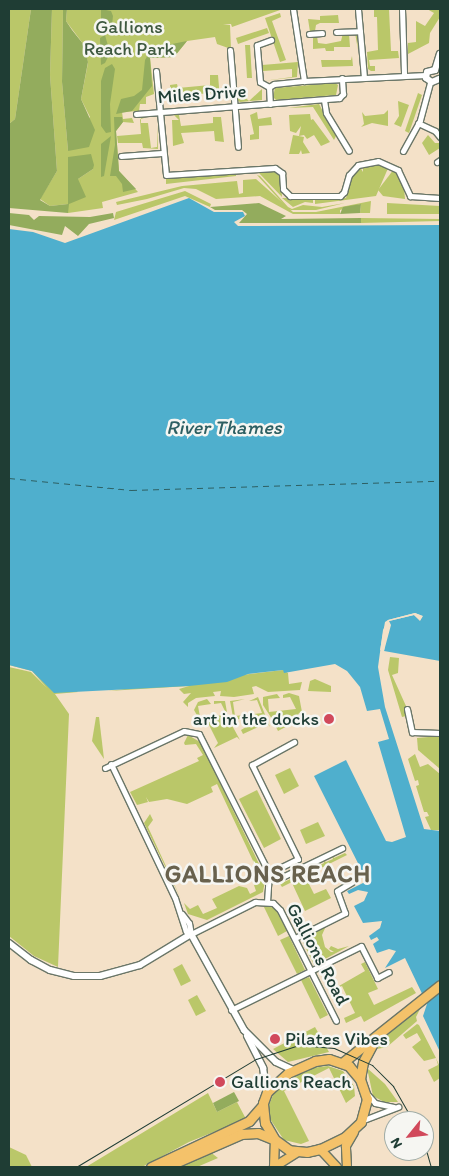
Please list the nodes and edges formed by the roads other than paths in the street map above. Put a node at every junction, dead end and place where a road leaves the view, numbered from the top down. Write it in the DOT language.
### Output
graph roads {
  1 [pos="293,9"];
  2 [pos="358,9"];
  3 [pos="402,9"];
  4 [pos="360,31"];
  5 [pos="336,32"];
  6 [pos="322,33"];
  7 [pos="298,36"];
  8 [pos="270,40"];
  9 [pos="230,50"];
  10 [pos="440,54"];
  11 [pos="435,70"];
  12 [pos="156,71"];
  13 [pos="404,74"];
  14 [pos="426,75"];
  15 [pos="364,77"];
  16 [pos="342,78"];
  17 [pos="439,79"];
  18 [pos="304,81"];
  19 [pos="430,82"];
  20 [pos="269,88"];
  21 [pos="324,100"];
  22 [pos="270,104"];
  23 [pos="234,107"];
  24 [pos="159,112"];
  25 [pos="136,114"];
  26 [pos="418,123"];
  27 [pos="440,137"];
  28 [pos="238,147"];
  29 [pos="349,151"];
  30 [pos="402,151"];
  31 [pos="162,153"];
  32 [pos="121,156"];
  33 [pos="440,198"];
  34 [pos="408,709"];
  35 [pos="440,733"];
  36 [pos="294,742"];
  37 [pos="111,764"];
  38 [pos="104,768"];
  39 [pos="342,848"];
  40 [pos="269,873"];
  41 [pos="280,878"];
  42 [pos="352,882"];
  43 [pos="267,901"];
  44 [pos="191,934"];
  45 [pos="294,938"];
  46 [pos="9,942"];
  47 [pos="311,971"];
  48 [pos="389,972"];
  49 [pos="440,985"];
  50 [pos="231,1010"];
  51 [pos="336,1021"];
  52 [pos="383,1031"];
  53 [pos="245,1032"];
  54 [pos="342,1063"];
  55 [pos="293,1070"];
  56 [pos="360,1079"];
  57 [pos="267,1092"];
  58 [pos="366,1092"];
  59 [pos="264,1103"];
  60 [pos="358,1125"];
  61 [pos="275,1140"];
  62 [pos="320,1149"];
  63 [pos="298,1152"];
  64 [pos="150,1167"];
  65 [pos="166,1167"];
  66 [pos="274,1167"];
  67 [pos="337,1167"];
  68 [pos="347,1167"];
  1 -- 7 [label="street"];
  2 -- 4 [label="street"];
  3 -- 13 [label="street"];
  4 -- 5 [label="street"];
  4 -- 15 [label="street"];
  6 -- 7 [label="street"];
  7 -- 18 [label="street"];
  8 -- 20 [label="street"];
  9 -- 23 [label="street"];
  10 -- 11 [label="street"];
  11 -- 14 [label="street"];
  11 -- 17 [label="street"];
  12 -- 24 [label="street"];
  13 -- 14 [label="street, Miles Drive"];
  13 -- 15 [label="street, Miles Drive"];
  14 -- 19 [label="street"];
  15 -- 16 [label="street, Miles Drive"];
  16 -- 18 [label="street, Miles Drive"];
  16 -- 21 [label="street, Miles Drive"];
  17 -- 19 [label="street"];
  18 -- 20 [label="street, Miles Drive"];
  19 -- 26 [label="street"];
  20 -- 22 [label="street, Miles Drive"];
  21 -- 22 [label="street, Miles Drive"];
  21 -- 29 [label="street"];
  22 -- 23 [label="street, Miles Drive"];
  23 -- 24 [label="street, Miles Drive"];
  23 -- 28 [label="street"];
  24 -- 25 [label="street, Miles Drive"];
  24 -- 31 [label="street"];
  26 -- 27 [label="street"];
  26 -- 30 [label="street"];
  31 -- 32 [label="street"];
  31 -- 33 [label="street"];
  34 -- 35 [label="street"];
  36 -- 40 [label="street"];
  37 -- 38 [label="street"];
  37 -- 40 [label="street"];
  37 -- 44 [label="street"];
  39 -- 41 [label="street"];
  40 -- 43 [label="street"];
  42 -- 45 [label="street"];
  43 -- 44 [label="street, Gallions Road"];
  43 -- 45 [label="street, Gallions Road"];
  44 -- 46 [label="street"];
  44 -- 50 [label="street"];
  45 -- 47 [label="street, Gallions Road"];
  47 -- 48 [label="street"];
  47 -- 50 [label="street"];
  47 -- 51 [label="street, Gallions Road"];
  49 -- 52 [label="highway"];
  50 -- 53 [label="street"];
  52 -- 54 [label="highway"];
  52 -- 56 [label="highway"];
  53 -- 55 [label="street"];
  53 -- 57 [label="street"];
  54 -- 55 [label="highway"];
  54 -- 56 [label="highway"];
  55 -- 57 [label="highway"];
  56 -- 58 [label="highway"];
  57 -- 59 [label="highway"];
  58 -- 60 [label="highway"];
  58 -- 60 [label="street"];
  59 -- 61 [label="highway"];
  59 -- 64 [label="highway"];
  60 -- 62 [label="highway"];
  60 -- 68 [label="main road"];
  61 -- 63 [label="highway"];
  61 -- 65 [label="highway"];
  61 -- 66 [label="main road"];
  62 -- 63 [label="highway"];
  62 -- 67 [label="main road"];
  63 -- 66 [label="main road"];
}
